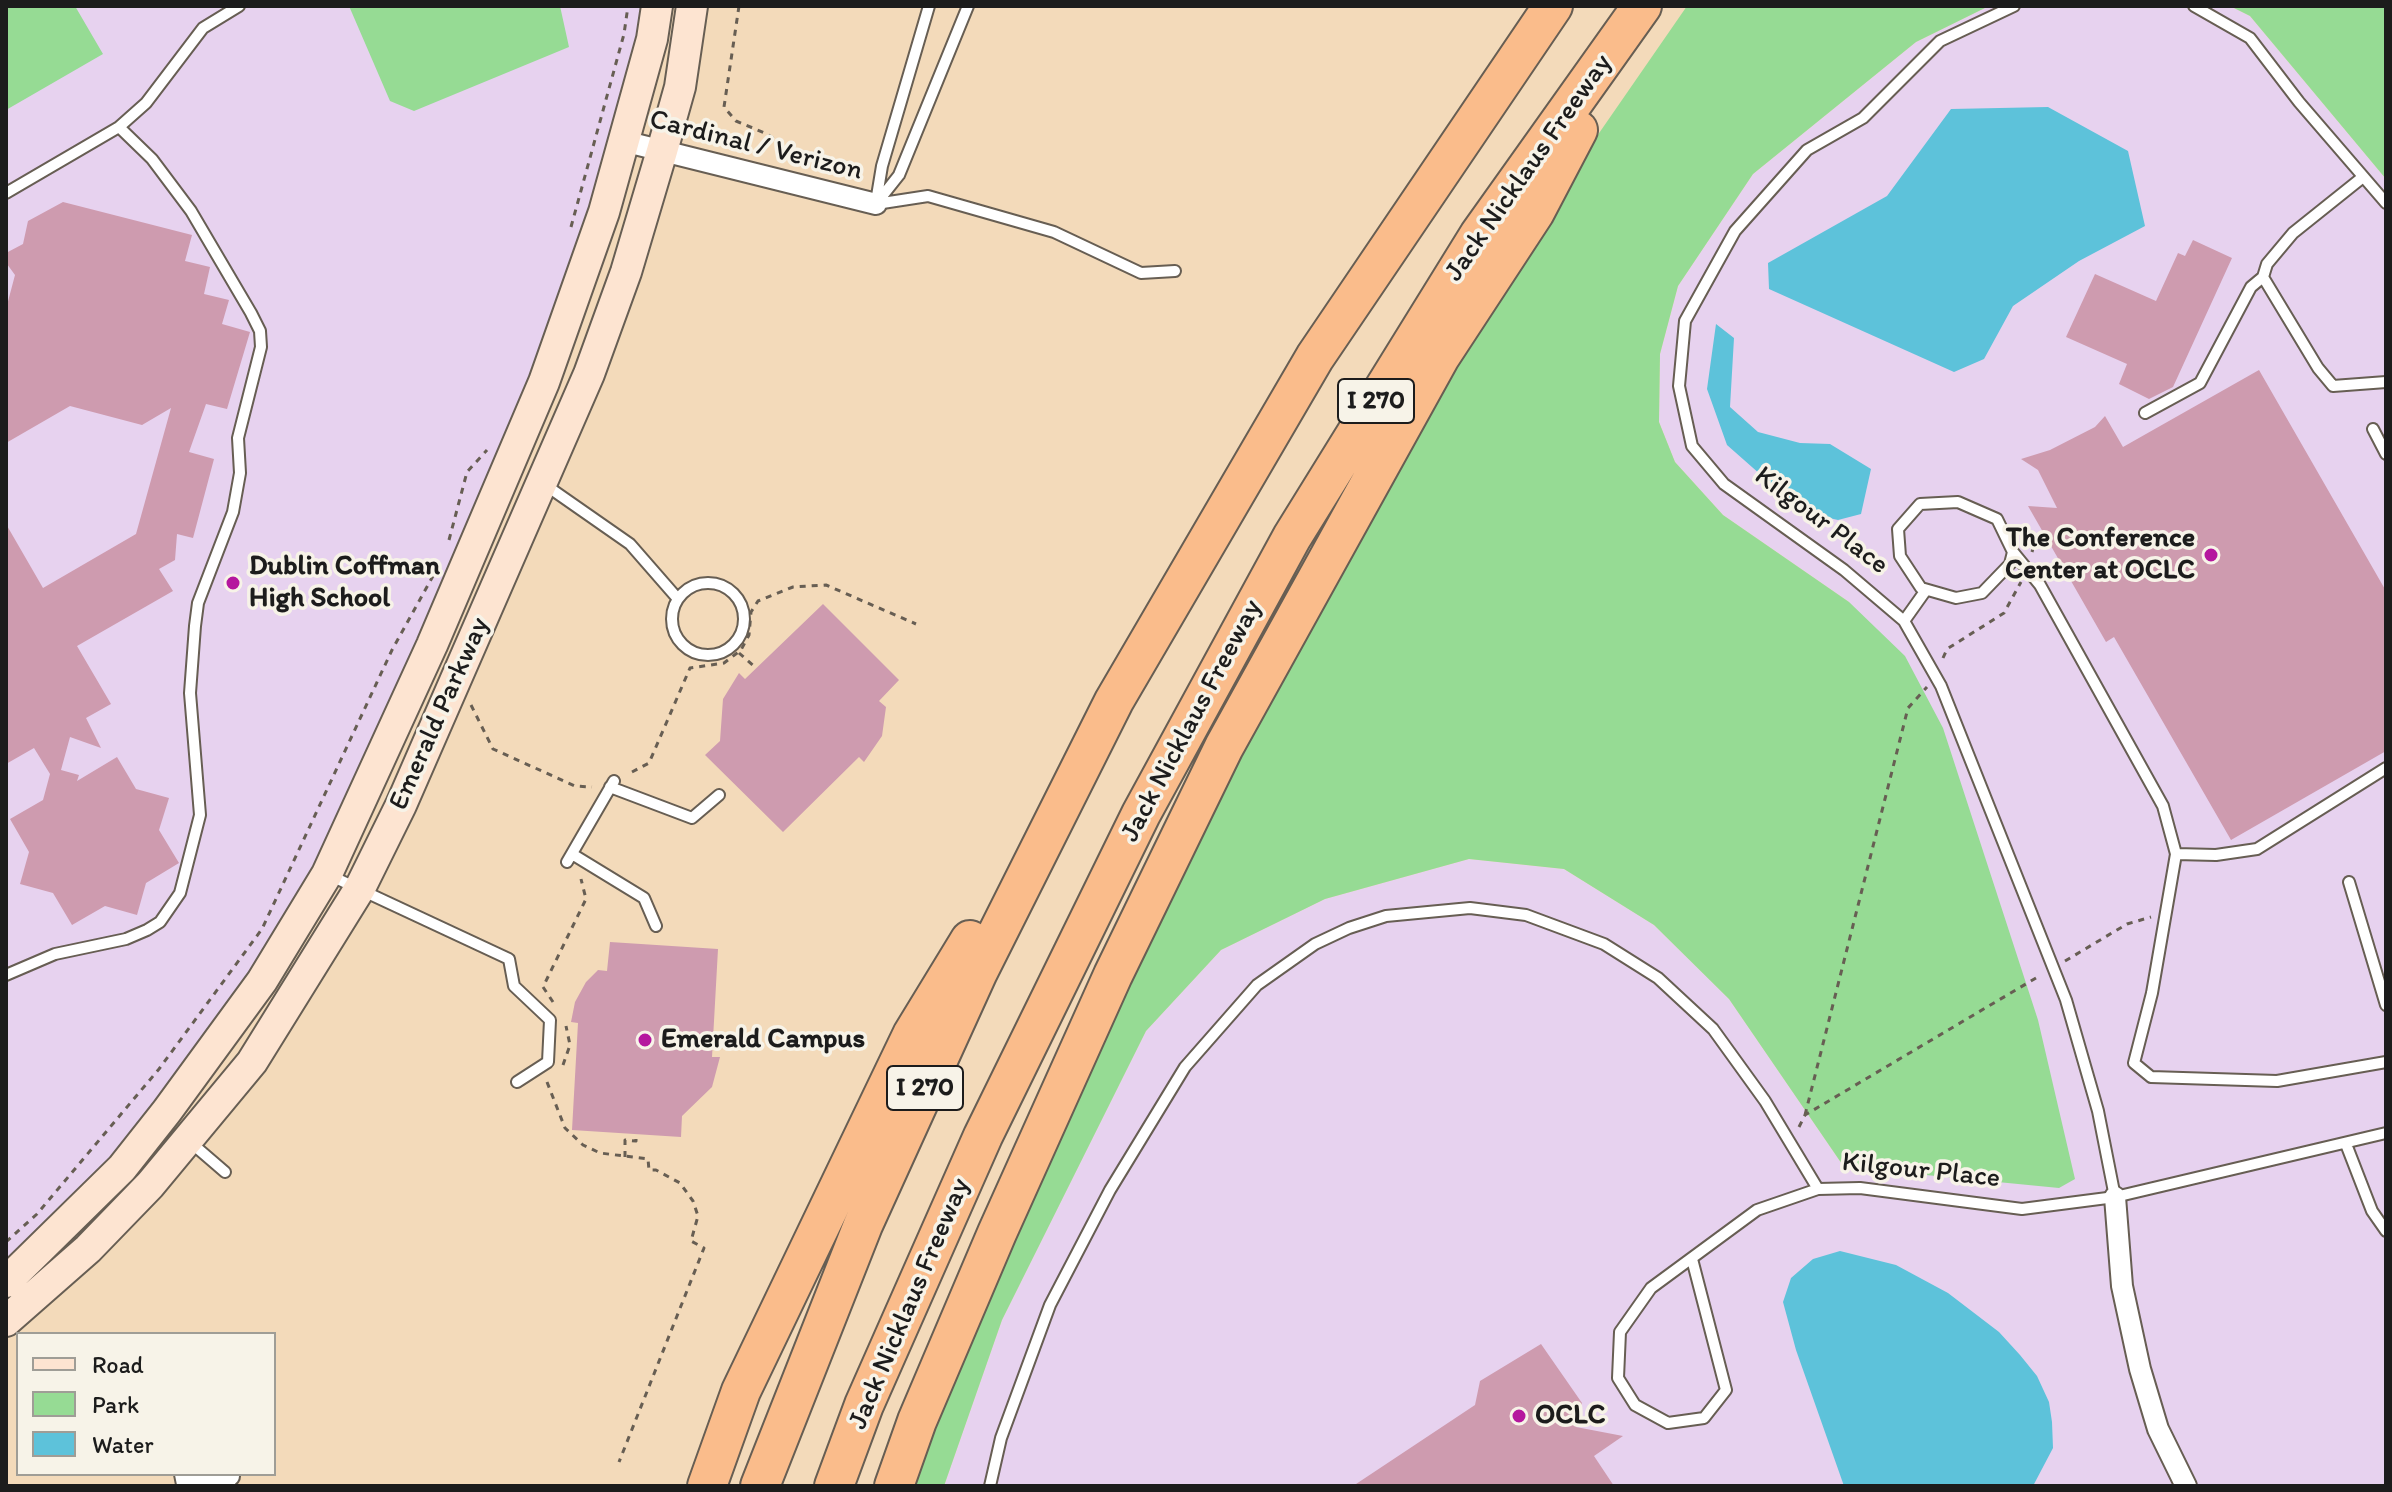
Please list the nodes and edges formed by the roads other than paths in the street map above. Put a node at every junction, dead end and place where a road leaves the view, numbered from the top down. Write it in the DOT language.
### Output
graph roads {
  1 [pos="239,6"];
  2 [pos="657,6"];
  3 [pos="692,6"];
  4 [pos="929,6"];
  5 [pos="968,6"];
  6 [pos="1553,6"];
  7 [pos="2014,6"];
  8 [pos="2194,6"];
  9 [pos="1637,13"];
  10 [pos="119,127"];
  11 [pos="623,141"];
  12 [pos="662,151"];
  13 [pos="2363,177"];
  14 [pos="6,193"];
  15 [pos="2386,203"];
  16 [pos="876,204"];
  17 [pos="1175,271"];
  18 [pos="2263,277"];
  19 [pos="2386,382"];
  20 [pos="2145,413"];
  21 [pos="2373,429"];
  22 [pos="2386,454"];
  23 [pos="542,482"];
  24 [pos="2013,552"];
  25 [pos="1926,590"];
  26 [pos="678,599"];
  27 [pos="1904,621"];
  28 [pos="1114,701"];
  29 [pos="2386,768"];
  30 [pos="719,795"];
  31 [pos="2176,854"];
  32 [pos="327,874"];
  33 [pos="2349,882"];
  34 [pos="360,888"];
  35 [pos="656,926"];
  36 [pos="6,975"];
  37 [pos="2386,1005"];
  38 [pos="2386,1062"];
  39 [pos="517,1082"];
  40 [pos="2386,1133"];
  41 [pos="188,1140"];
  42 [pos="2346,1144"];
  43 [pos="225,1172"];
  44 [pos="1818,1189"];
  45 [pos="2115,1197"];
  46 [pos="2386,1231"];
  47 [pos="1692,1259"];
  48 [pos="6,1282"];
  49 [pos="6,1321"];
  50 [pos="185,1476"];
  51 [pos="231,1479"];
  52 [pos="707,1486"];
  53 [pos="760,1486"];
  54 [pos="834,1486"];
  55 [pos="894,1486"];
  56 [pos="990,1486"];
  57 [pos="2186,1486"];
  1 -- 10 [label="lane"];
  2 -- 11 [label="main road, Emerald Parkway"];
  3 -- 12 [label="main road, Emerald Parkway"];
  4 -- 16 [label="lane"];
  5 -- 16 [label="lane"];
  6 -- 28 [label="highway, I 270"];
  7 -- 27 [label="lane, Kilgour Place"];
  8 -- 13 [label="lane"];
  9 -- 54 [label="highway, Jack Nicklaus Freeway / I 270"];
  9 -- 55 [label="highway"];
  10 -- 14 [label="lane"];
  10 -- 36 [label="lane"];
  11 -- 12 [label="street, Cardinal / Verizon"];
  11 -- 32 [label="main road, Emerald Parkway"];
  12 -- 16 [label="street, Cardinal / Verizon"];
  12 -- 23 [label="main road, Emerald Parkway"];
  13 -- 15 [label="lane"];
  13 -- 18 [label="lane"];
  16 -- 17 [label="lane"];
  18 -- 19 [label="lane"];
  18 -- 20 [label="lane"];
  21 -- 22 [label="lane"];
  23 -- 26 [label="lane"];
  23 -- 34 [label="main road, Emerald Parkway"];
  24 -- 25 [label="lane"];
  24 -- 25 [label="lane"];
  24 -- 31 [label="lane"];
  25 -- 27 [label="lane"];
  26 -- 26 [label="lane"];
  27 -- 45 [label="lane, Kilgour Place"];
  28 -- 52 [label="highway"];
  28 -- 53 [label="highway, I 270"];
  29 -- 31 [label="lane"];
  30 -- 35 [label="lane"];
  31 -- 38 [label="lane"];
  32 -- 34 [label="lane"];
  32 -- 48 [label="main road, Emerald Parkway"];
  33 -- 37 [label="lane"];
  34 -- 39 [label="lane"];
  34 -- 41 [label="main road, Emerald Parkway"];
  40 -- 42 [label="lane, Kilgour Place"];
  41 -- 43 [label="lane"];
  41 -- 49 [label="main road, Emerald Parkway"];
  42 -- 45 [label="lane, Kilgour Place"];
  42 -- 46 [label="lane"];
  44 -- 45 [label="lane, Kilgour Place"];
  44 -- 47 [label="lane, Kilgour Place"];
  44 -- 56 [label="lane"];
  45 -- 57 [label="street, Kilgour Place"];
  47 -- 47 [label="lane, Kilgour Place"];
  50 -- 51 [label="street"];
}
